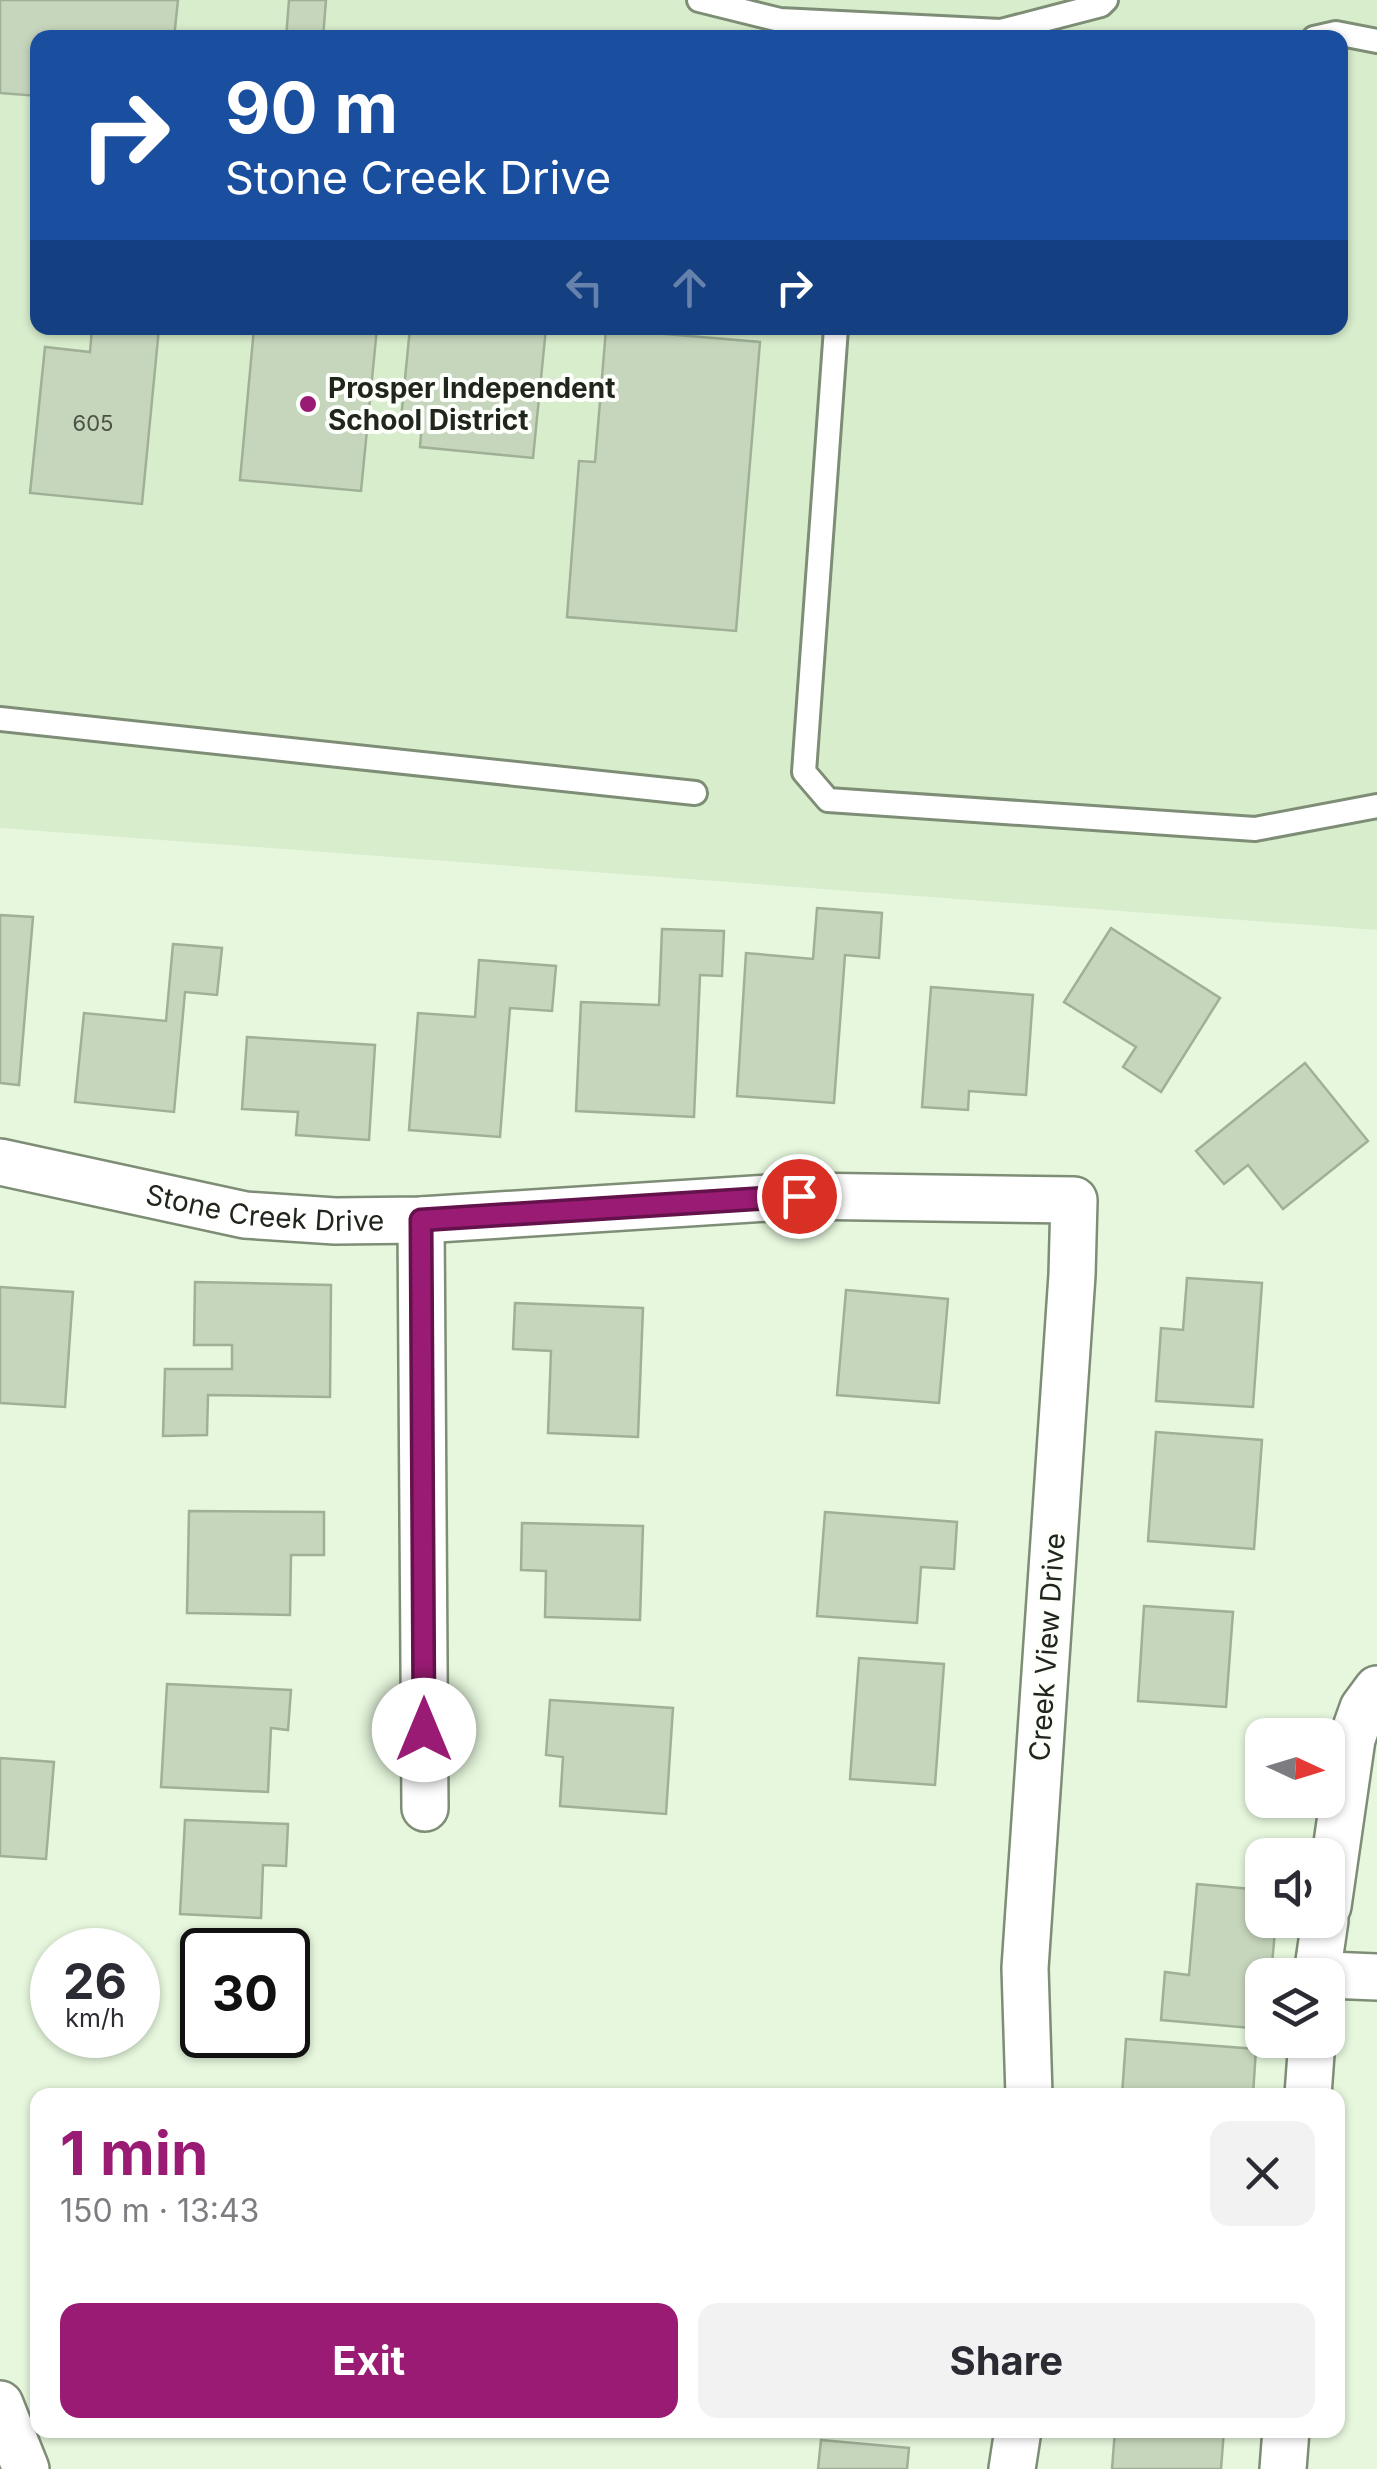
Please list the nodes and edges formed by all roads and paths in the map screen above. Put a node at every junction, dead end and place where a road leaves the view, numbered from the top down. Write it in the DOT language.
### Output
graph roads {
  1 [pos="699,0"];
  2 [pos="1106,0"];
  3 [pos="780,29"];
  4 [pos="890,30"];
  5 [pos="1005,30"];
  6 [pos="1348,35"];
  7 [pos="1377,40"];
  8 [pos="835,335"];
  9 [pos="0,720"];
  10 [pos="694,793"];
  11 [pos="1377,806"];
  12 [pos="0,1162"];
  13 [pos="1074,1200"];
  14 [pos="421,1220"];
  15 [pos="1377,1689"];
  16 [pos="424,1808"];
  17 [pos="1338,1838"];
  18 [pos="1345,1976"];
  19 [pos="1377,1978"];
  20 [pos="1311,2058"];
  21 [pos="1029,2088"];
  22 [pos="1309,2088"];
  23 [pos="0,2404"];
  24 [pos="1017,2438"];
  25 [pos="1285,2438"];
  26 [pos="26,2469"];
  27 [pos="1012,2469"];
  28 [pos="1283,2469"];
  1 -- 3 [label="lane"];
  2 -- 5 [label="lane"];
  3 -- 4 [label="lane"];
  6 -- 7 [label="lane"];
  8 -- 11 [label="lane"];
  9 -- 10 [label="lane"];
  12 -- 14 [label="street, Stone Creek Drive"];
  13 -- 14 [label="street, Stone Creek Drive"];
  13 -- 21 [label="street, Creek View Drive"];
  14 -- 16 [label="street"];
  15 -- 17 [label="street"];
  18 -- 19 [label="street"];
  20 -- 22 [label="street"];
  23 -- 26 [label="street"];
  24 -- 27 [label="street"];
  25 -- 28 [label="street"];
}
